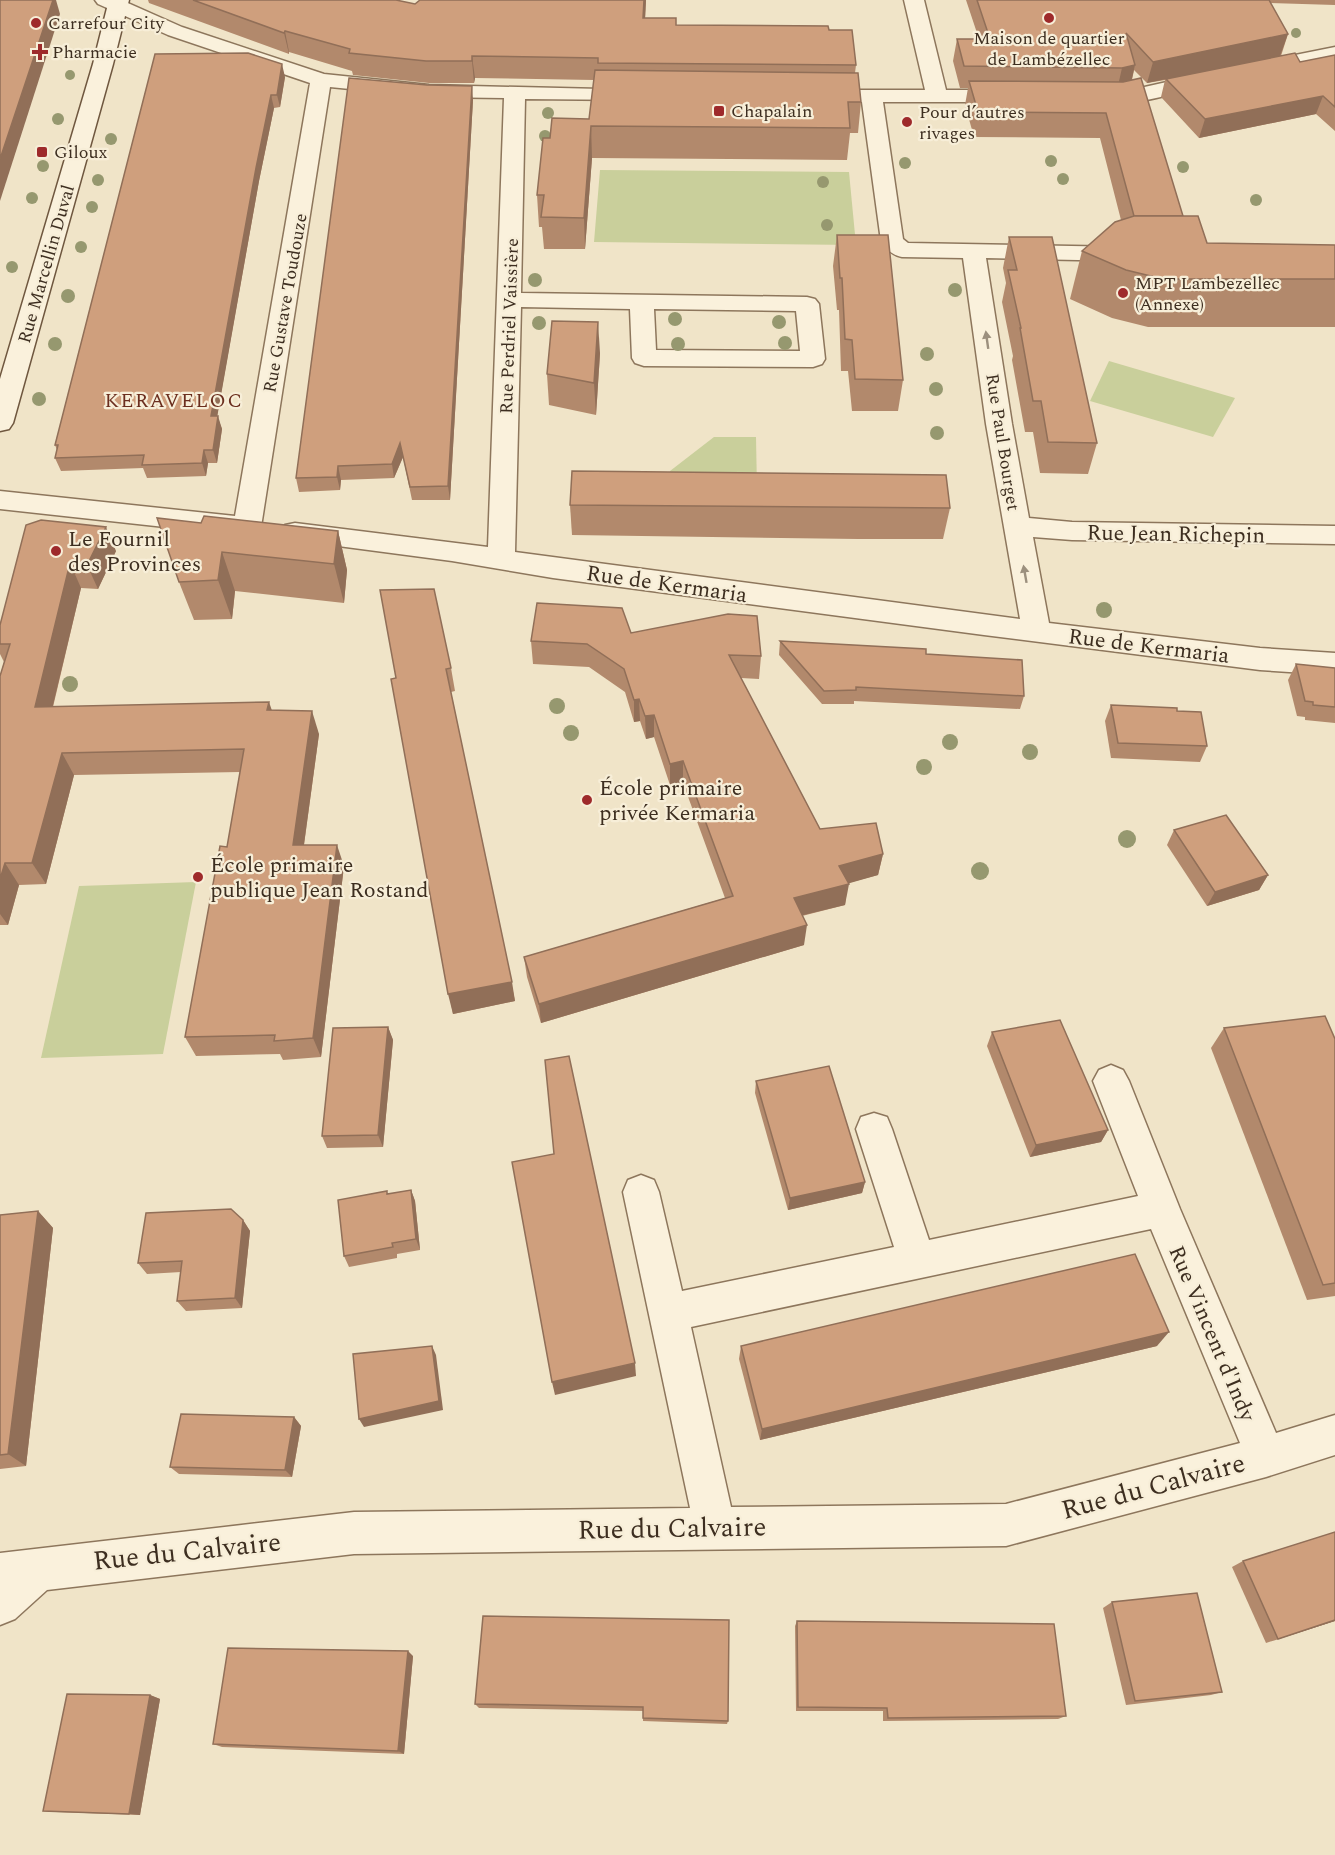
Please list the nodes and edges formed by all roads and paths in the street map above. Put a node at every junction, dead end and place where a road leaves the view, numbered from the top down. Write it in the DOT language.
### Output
graph roads {
  1 [pos="914,0"];
  2 [pos="114,2"];
  3 [pos="1335,53"];
  4 [pos="321,80"];
  5 [pos="515,92"];
  6 [pos="657,94"];
  7 [pos="796,96"];
  8 [pos="872,96"];
  9 [pos="937,96"];
  10 [pos="1033,97"];
  11 [pos="1081,98"];
  12 [pos="974,253"];
  13 [pos="1145,254"];
  14 [pos="510,300"];
  15 [pos="642,302"];
  16 [pos="0,423"];
  17 [pos="0,500"];
  18 [pos="247,526"];
  19 [pos="1017,526"];
  20 [pos="1335,535"];
  21 [pos="501,559"];
  22 [pos="1036,631"];
  23 [pos="1335,664"];
  24 [pos="1112,1081"];
  25 [pos="874,1129"];
  26 [pos="641,1192"];
  27 [pos="1161,1209"];
  28 [pos="917,1261"];
  29 [pos="668,1313"];
  30 [pos="1335,1435"];
  31 [pos="1266,1457"];
  32 [pos="715,1528"];
  33 [pos="19,1572"];
  34 [pos="0,1604"];
  1 -- 9 [label="street"];
  2 -- 4 [label="street"];
  2 -- 16 [label="street, Rue Marcellin Duval"];
  3 -- 11 [label="street"];
  4 -- 5 [label="street"];
  4 -- 18 [label="street, Rue Gustave Toudouze"];
  5 -- 6 [label="street"];
  5 -- 14 [label="street, Rue Perdriel Vaissière"];
  7 -- 8 [label="street"];
  8 -- 9 [label="street"];
  8 -- 12 [label="street"];
  9 -- 10 [label="street"];
  12 -- 13 [label="street"];
  19 -- 12 [label="street, Rue Paul Bourget, one-way"];
  14 -- 15 [label="street"];
  14 -- 21 [label="street, Rue Perdriel Vaissière"];
  15 -- 15 [label="street"];
  17 -- 18 [label="street, Rue de Kermaria"];
  18 -- 21 [label="street, Rue de Kermaria"];
  19 -- 20 [label="street, Rue Jean Richepin"];
  22 -- 19 [label="street, Rue Paul Bourget, one-way"];
  21 -- 22 [label="street, Rue de Kermaria"];
  22 -- 23 [label="street, Rue de Kermaria"];
  24 -- 27 [label="street, Rue Vincent d'Indy"];
  25 -- 28 [label="street"];
  26 -- 29 [label="street"];
  27 -- 28 [label="street"];
  27 -- 31 [label="street, Rue Vincent d'Indy"];
  28 -- 29 [label="street"];
  29 -- 32 [label="street"];
  30 -- 31 [label="street, Rue du Calvaire"];
  31 -- 32 [label="street, Rue du Calvaire"];
  32 -- 33 [label="street, Rue du Calvaire"];
  33 -- 34 [label="street"];
}
